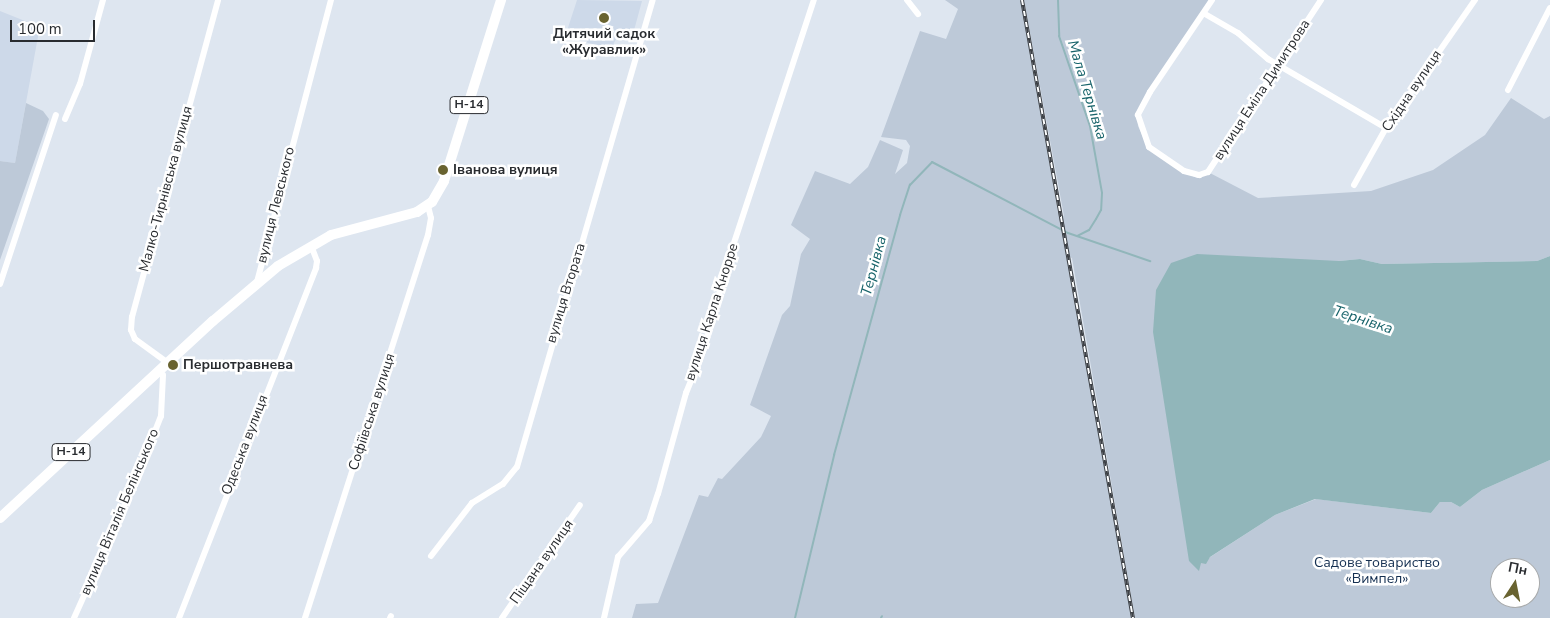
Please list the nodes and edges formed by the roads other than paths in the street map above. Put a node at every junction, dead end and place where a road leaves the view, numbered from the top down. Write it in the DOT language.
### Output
graph roads {
  1 [pos="104,0"];
  2 [pos="218,0"];
  3 [pos="331,0"];
  4 [pos="501,0"];
  5 [pos="653,0"];
  6 [pos="814,0"];
  7 [pos="907,0"];
  8 [pos="1212,0"];
  9 [pos="1321,0"];
  10 [pos="1474,0"];
  11 [pos="1550,8"];
  12 [pos="918,14"];
  13 [pos="1205,14"];
  14 [pos="1278,65"];
  15 [pos="1508,90"];
  16 [pos="56,115"];
  17 [pos="65,119"];
  18 [pos="1386,128"];
  19 [pos="1354,185"];
  20 [pos="428,206"];
  21 [pos="311,245"];
  22 [pos="257,282"];
  23 [pos="0,284"];
  24 [pos="168,363"];
  25 [pos="161,373"];
  26 [pos="580,505"];
  27 [pos="0,518"];
  28 [pos="432,556"];
  29 [pos="74,618"];
  30 [pos="179,618"];
  31 [pos="304,618"];
  32 [pos="502,618"];
  33 [pos="604,618"];
  1 -- 17 [label="street"];
  2 -- 24 [label="street, Малко-Тирнівська вулиця"];
  3 -- 22 [label="street, вулиця Левського"];
  4 -- 20 [label="main road, Н-14"];
  5 -- 28 [label="street, вулиця Втората"];
  6 -- 33 [label="street, вулиця Карла Кнорре"];
  7 -- 12 [label="street"];
  8 -- 13 [label="street"];
  9 -- 14 [label="street, вулиця Еміла Димитрова"];
  10 -- 18 [label="street, Східна вулиця"];
  11 -- 15 [label="street"];
  13 -- 14 [label="street"];
  13 -- 14 [label="street, вулиця Еміла Димитрова"];
  14 -- 18 [label="street"];
  16 -- 23 [label="street"];
  18 -- 19 [label="street, Східна вулиця"];
  20 -- 21 [label="main road, Н-14"];
  20 -- 31 [label="street, Софіївська вулиця"];
  21 -- 22 [label="main road, Н-14"];
  21 -- 30 [label="street, Одеська вулиця"];
  22 -- 24 [label="main road, вулиця Левського / Н-14"];
  24 -- 25 [label="main road, вулиця Левського / Н-14"];
  25 -- 27 [label="main road, Н-14"];
  25 -- 29 [label="street, вулиця Віталія Белінського"];
  26 -- 32 [label="street, Піщана вулиця"];
}
